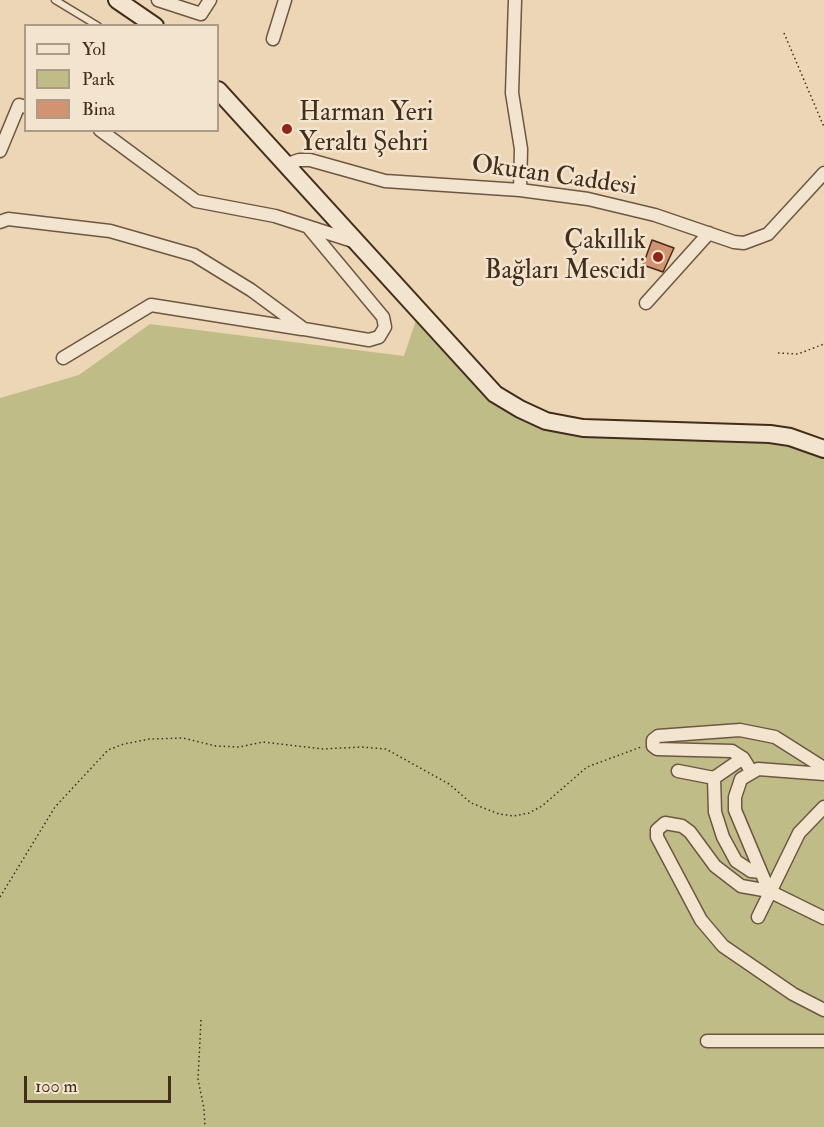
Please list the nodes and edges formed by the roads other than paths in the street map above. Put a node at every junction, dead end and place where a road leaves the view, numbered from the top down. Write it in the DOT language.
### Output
graph roads {
  1 [pos="55,0"];
  2 [pos="117,0"];
  3 [pos="158,0"];
  4 [pos="210,0"];
  5 [pos="285,0"];
  6 [pos="515,0"];
  7 [pos="96,24"];
  8 [pos="152,24"];
  9 [pos="273,39"];
  10 [pos="219,91"];
  11 [pos="24,106"];
  12 [pos="103,132"];
  13 [pos="0,152"];
  14 [pos="285,165"];
  15 [pos="824,173"];
  16 [pos="520,190"];
  17 [pos="0,222"];
  18 [pos="308,227"];
  19 [pos="709,233"];
  20 [pos="357,243"];
  21 [pos="646,303"];
  22 [pos="304,329"];
  23 [pos="63,358"];
  24 [pos="824,449"];
  25 [pos="742,758"];
  26 [pos="824,768"];
  27 [pos="678,771"];
  28 [pos="751,771"];
  29 [pos="824,774"];
  30 [pos="714,778"];
  31 [pos="824,807"];
  32 [pos="761,872"];
  33 [pos="769,891"];
  34 [pos="758,917"];
  35 [pos="824,918"];
  36 [pos="824,1010"];
  37 [pos="707,1041"];
  38 [pos="824,1041"];
  1 -- 7 [label="lane"];
  2 -- 8 [label="main road"];
  3 -- 4 [label="street"];
  5 -- 9 [label="street"];
  6 -- 16 [label="street"];
  10 -- 14 [label="main road"];
  11 -- 13 [label="street"];
  12 -- 18 [label="street"];
  14 -- 16 [label="street, Okutan Caddesi"];
  14 -- 20 [label="main road"];
  15 -- 19 [label="street, Okutan Caddesi"];
  16 -- 19 [label="street, Okutan Caddesi"];
  17 -- 22 [label="street"];
  18 -- 20 [label="street"];
  18 -- 22 [label="street"];
  19 -- 21 [label="street"];
  20 -- 24 [label="main road"];
  22 -- 23 [label="street"];
  25 -- 26 [label="street"];
  25 -- 28 [label="street"];
  25 -- 30 [label="street"];
  27 -- 30 [label="street"];
  28 -- 29 [label="street"];
  28 -- 32 [label="street"];
  30 -- 32 [label="street"];
  31 -- 33 [label="street"];
  32 -- 33 [label="street"];
  33 -- 34 [label="street"];
  33 -- 35 [label="street"];
  33 -- 36 [label="street"];
  37 -- 38 [label="street"];
}
